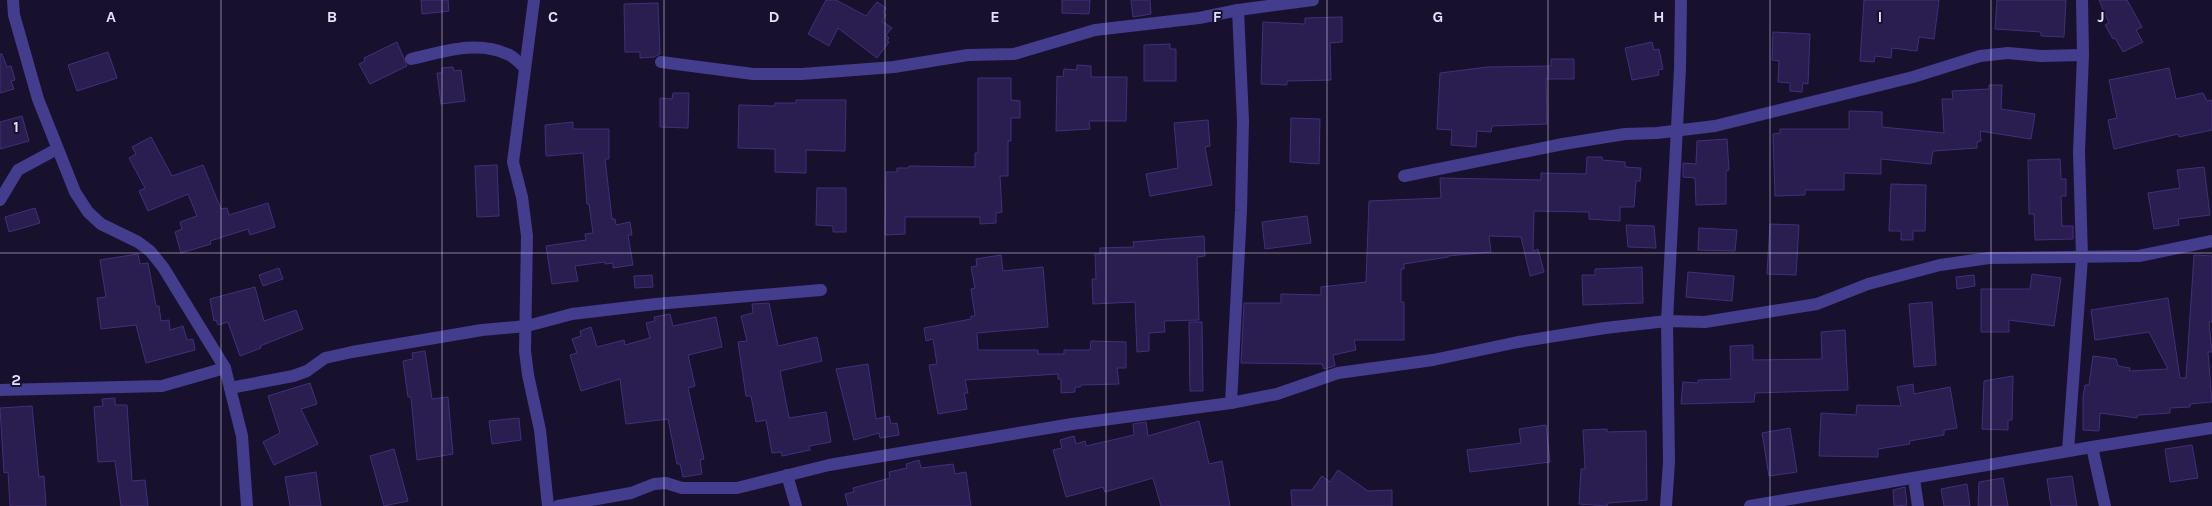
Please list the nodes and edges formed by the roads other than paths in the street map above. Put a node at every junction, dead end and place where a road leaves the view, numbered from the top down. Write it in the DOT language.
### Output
graph roads {
  1 [pos="13,0"];
  2 [pos="534,0"];
  3 [pos="1313,0"];
  4 [pos="1680,0"];
  5 [pos="2082,0"];
  6 [pos="1238,10"];
  7 [pos="2083,55"];
  8 [pos="411,59"];
  9 [pos="661,62"];
  10 [pos="525,68"];
  11 [pos="1677,131"];
  12 [pos="57,148"];
  13 [pos="1404,176"];
  14 [pos="0,200"];
  15 [pos="2212,241"];
  16 [pos="2082,257"];
  17 [pos="821,290"];
  18 [pos="1667,321"];
  19 [pos="526,326"];
  20 [pos="225,368"];
  21 [pos="230,388"];
  22 [pos="0,390"];
  23 [pos="1231,403"];
  24 [pos="2212,428"];
  25 [pos="2092,446"];
  26 [pos="2068,451"];
  27 [pos="787,475"];
  28 [pos="1914,479"];
  29 [pos="248,506"];
  30 [pos="548,506"];
  31 [pos="558,506"];
  32 [pos="796,506"];
  33 [pos="1666,506"];
  34 [pos="1750,506"];
  35 [pos="1918,506"];
  36 [pos="2105,506"];
  1 -- 12 [label="street"];
  2 -- 10 [label="street"];
  3 -- 6 [label="street"];
  4 -- 11 [label="street"];
  5 -- 7 [label="street"];
  6 -- 9 [label="street"];
  6 -- 23 [label="street"];
  7 -- 11 [label="street"];
  7 -- 16 [label="street"];
  8 -- 10 [label="street"];
  10 -- 19 [label="street"];
  11 -- 13 [label="street"];
  11 -- 18 [label="street"];
  12 -- 14 [label="street"];
  12 -- 20 [label="street"];
  15 -- 16 [label="street"];
  16 -- 18 [label="street"];
  16 -- 26 [label="street"];
  17 -- 19 [label="street"];
  18 -- 23 [label="street"];
  18 -- 33 [label="street"];
  19 -- 21 [label="street"];
  19 -- 30 [label="street"];
  20 -- 21 [label="street"];
  20 -- 22 [label="street"];
  21 -- 29 [label="street"];
  23 -- 27 [label="street"];
  24 -- 25 [label="street"];
  25 -- 26 [label="street"];
  25 -- 36 [label="street"];
  26 -- 28 [label="street"];
  27 -- 31 [label="street"];
  27 -- 32 [label="street"];
  28 -- 34 [label="street"];
  28 -- 35 [label="street"];
}
